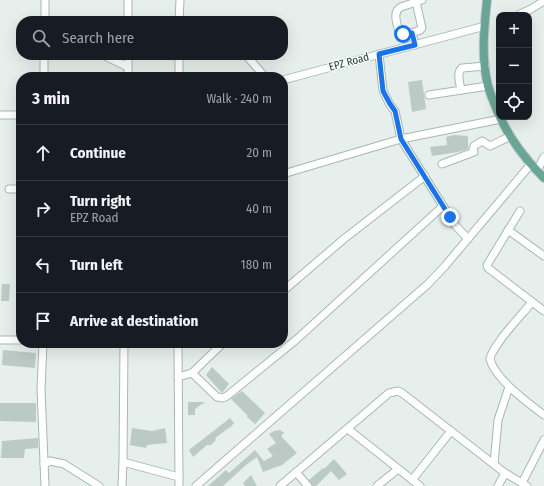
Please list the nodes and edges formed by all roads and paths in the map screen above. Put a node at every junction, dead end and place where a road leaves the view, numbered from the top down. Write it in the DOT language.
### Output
graph roads {
  1 [pos="45,0"];
  2 [pos="128,0"];
  3 [pos="180,0"];
  4 [pos="487,0"];
  5 [pos="419,1"];
  6 [pos="544,1"];
  7 [pos="524,12"];
  8 [pos="45,16"];
  9 [pos="128,16"];
  10 [pos="180,16"];
  11 [pos="484,26"];
  12 [pos="412,33"];
  13 [pos="415,45"];
  14 [pos="379,54"];
  15 [pos="44,60"];
  16 [pos="113,60"];
  17 [pos="128,60"];
  18 [pos="179,60"];
  19 [pos="250,60"];
  20 [pos="486,66"];
  21 [pos="128,67"];
  22 [pos="44,72"];
  23 [pos="128,72"];
  24 [pos="179,72"];
  25 [pos="261,72"];
  26 [pos="288,79"];
  27 [pos="488,86"];
  28 [pos="461,90"];
  29 [pos="429,95"];
  30 [pos="496,107"];
  31 [pos="0,115"];
  32 [pos="16,115"];
  33 [pos="496,118"];
  34 [pos="502,120"];
  35 [pos="511,136"];
  36 [pos="401,139"];
  37 [pos="544,157"];
  38 [pos="442,164"];
  39 [pos="531,164"];
  40 [pos="537,171"];
  41 [pos="288,173"];
  42 [pos="425,176"];
  43 [pos="544,178"];
  44 [pos="9,189"];
  45 [pos="16,189"];
  46 [pos="443,206"];
  47 [pos="520,211"];
  48 [pos="508,230"];
  49 [pos="468,239"];
  50 [pos="544,256"];
  51 [pos="288,287"];
  52 [pos="532,302"];
  53 [pos="544,311"];
  54 [pos="0,340"];
  55 [pos="16,340"];
  56 [pos="288,346"];
  57 [pos="43,348"];
  58 [pos="124,348"];
  59 [pos="178,348"];
  60 [pos="218,348"];
  61 [pos="286,348"];
  62 [pos="192,373"];
  63 [pos="178,377"];
  64 [pos="509,387"];
  65 [pos="544,415"];
  66 [pos="348,429"];
  67 [pos="451,431"];
  68 [pos="544,440"];
  69 [pos="122,462"];
  70 [pos="44,464"];
  71 [pos="494,464"];
  72 [pos="398,469"];
  73 [pos="296,472"];
  74 [pos="505,473"];
  75 [pos="179,477"];
  76 [pos="412,480"];
  77 [pos="525,484"];
  78 [pos="45,486"];
  79 [pos="99,486"];
  80 [pos="122,486"];
  81 [pos="179,486"];
  82 [pos="196,486"];
  83 [pos="280,486"];
  84 [pos="308,486"];
  85 [pos="377,486"];
  86 [pos="420,486"];
  87 [pos="498,486"];
  1 -- 8 [label="street"];
  2 -- 9 [label="street"];
  3 -- 10 [label="street"];
  4 -- 11 [label="main road"];
  5 -- 12 [label="street"];
  5 -- 12 [label="street"];
  6 -- 7 [label="street"];
  11 -- 13 [label="street, EPZ Road"];
  11 -- 20 [label="main road"];
  12 -- 13 [label="street"];
  13 -- 14 [label="street, EPZ Road"];
  14 -- 26 [label="street, EPZ Road"];
  14 -- 36 [label="street"];
  15 -- 22 [label="street"];
  16 -- 21 [label="street"];
  17 -- 21 [label="street"];
  18 -- 24 [label="street"];
  19 -- 25 [label="street"];
  20 -- 27 [label="main road"];
  20 -- 28 [label="street"];
  21 -- 23 [label="street"];
  27 -- 28 [label="street"];
  27 -- 30 [label="main road"];
  28 -- 29 [label="street"];
  31 -- 32 [label="street"];
  33 -- 36 [label="street"];
  34 -- 35 [label="main road"];
  35 -- 38 [label="street"];
  35 -- 39 [label="main road"];
  36 -- 41 [label="street"];
  36 -- 42 [label="street"];
  37 -- 40 [label="street"];
  39 -- 40 [label="main road"];
  39 -- 49 [label="street"];
  40 -- 43 [label="main road"];
  42 -- 46 [label="street"];
  42 -- 51 [label="street"];
  44 -- 45 [label="street"];
  46 -- 49 [label="street"];
  46 -- 56 [label="street"];
  47 -- 48 [label="street"];
  48 -- 50 [label="street"];
  48 -- 52 [label="street"];
  49 -- 82 [label="street"];
  52 -- 53 [label="street"];
  52 -- 64 [label="street"];
  54 -- 55 [label="street"];
  57 -- 70 [label="street"];
  58 -- 69 [label="street"];
  59 -- 63 [label="street"];
  60 -- 62 [label="street"];
  61 -- 62 [label="street"];
  62 -- 63 [label="street"];
  63 -- 75 [label="street"];
  64 -- 65 [label="street"];
  64 -- 71 [label="street"];
  66 -- 67 [label="street"];
  66 -- 72 [label="street"];
  66 -- 73 [label="street"];
  67 -- 71 [label="street"];
  67 -- 76 [label="street"];
  68 -- 77 [label="street"];
  69 -- 75 [label="street"];
  69 -- 80 [label="street"];
  70 -- 78 [label="street"];
  70 -- 79 [label="street"];
  71 -- 74 [label="street"];
  72 -- 76 [label="street"];
  72 -- 85 [label="street"];
  73 -- 83 [label="street"];
  73 -- 84 [label="street"];
  74 -- 77 [label="street"];
  74 -- 87 [label="street"];
  75 -- 81 [label="street"];
  76 -- 86 [label="street"];
}
